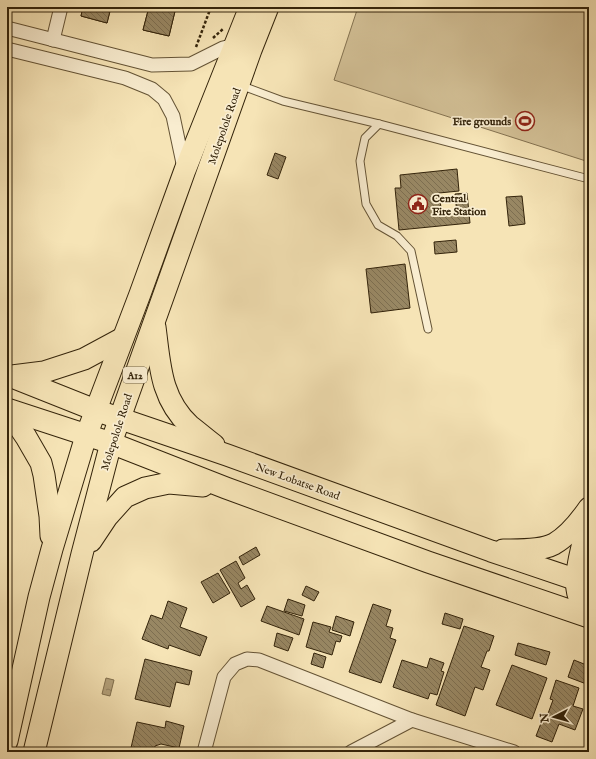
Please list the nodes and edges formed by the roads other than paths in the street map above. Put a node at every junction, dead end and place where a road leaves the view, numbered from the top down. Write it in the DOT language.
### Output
graph roads {
  1 [pos="61,7"];
  2 [pos="250,7"];
  3 [pos="268,7"];
  4 [pos="7,28"];
  5 [pos="54,40"];
  6 [pos="7,48"];
  7 [pos="243,48"];
  8 [pos="230,81"];
  9 [pos="379,124"];
  10 [pos="185,170"];
  11 [pos="589,179"];
  12 [pos="155,322"];
  13 [pos="428,329"];
  14 [pos="123,338"];
  15 [pos="9,376"];
  16 [pos="7,409"];
  17 [pos="95,410"];
  18 [pos="120,418"];
  19 [pos="86,436"];
  20 [pos="111,443"];
  21 [pos="227,455"];
  22 [pos="226,488"];
  23 [pos="589,508"];
  24 [pos="589,518"];
  25 [pos="52,549"];
  26 [pos="491,551"];
  27 [pos="82,554"];
  28 [pos="583,582"];
  29 [pos="588,616"];
  30 [pos="412,720"];
  31 [pos="7,741"];
  32 [pos="34,752"];
  33 [pos="204,752"];
  34 [pos="352,752"];
  35 [pos="514,752"];
  1 -- 5 [label="street"];
  2 -- 7 [label="main road, Molepolole Road / A12"];
  3 -- 7 [label="main road, Molepolole Road / A12"];
  4 -- 5 [label="street"];
  5 -- 7 [label="street"];
  6 -- 10 [label="street"];
  7 -- 8 [label="main road, Molepolole Road / A12"];
  8 -- 9 [label="lane"];
  8 -- 10 [label="main road, Molepolole Road / A12"];
  8 -- 12 [label="main road, Molepolole Road / A12"];
  9 -- 11 [label="lane"];
  9 -- 13 [label="lane"];
  10 -- 14 [label="main road, Molepolole Road / A12"];
  12 -- 18 [label="main road, Molepolole Road / A12"];
  12 -- 21 [label="main road"];
  14 -- 15 [label="main road"];
  14 -- 17 [label="main road, Molepolole Road / A12"];
  15 -- 17 [label="main road, New Lobatse Road"];
  16 -- 19 [label="main road"];
  16 -- 25 [label="main road"];
  17 -- 18 [label="main road, New Lobatse Road"];
  17 -- 19 [label="main road, Molepolole Road / A12"];
  18 -- 20 [label="main road, Molepolole Road / A12"];
  18 -- 21 [label="main road, New Lobatse Road"];
  19 -- 20 [label="main road"];
  19 -- 25 [label="main road, Molepolole Road / A12"];
  20 -- 22 [label="main road"];
  20 -- 27 [label="main road, Molepolole Road / A12"];
  21 -- 26 [label="main road, New Lobatse Road"];
  22 -- 27 [label="main road"];
  22 -- 29 [label="main road"];
  23 -- 26 [label="main road"];
  24 -- 28 [label="main road"];
  25 -- 31 [label="main road, Molepolole Road / A12"];
  26 -- 28 [label="main road, New Lobatse Road"];
  27 -- 32 [label="main road, Molepolole Road / A12"];
  28 -- 29 [label="main road"];
  30 -- 33 [label="street"];
  30 -- 34 [label="street"];
  30 -- 35 [label="street"];
}
